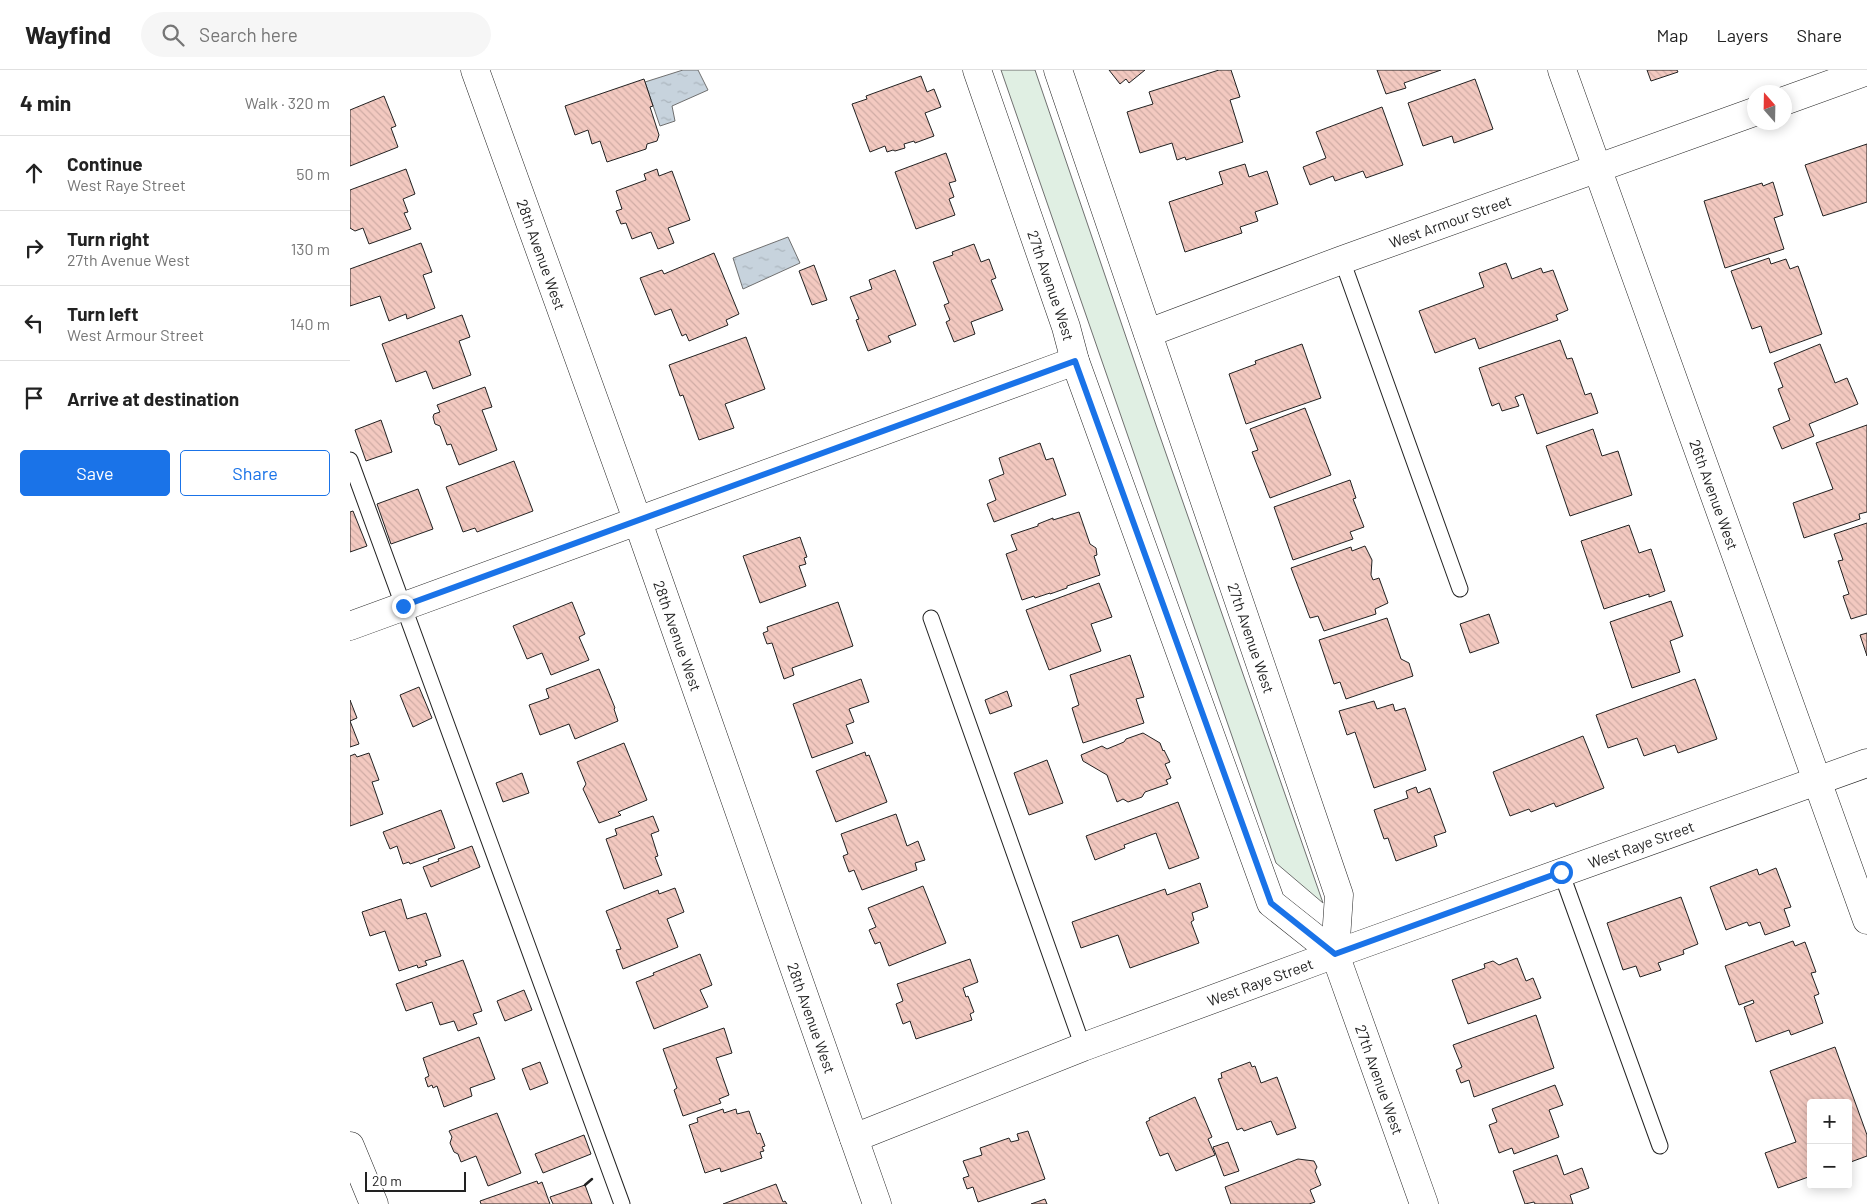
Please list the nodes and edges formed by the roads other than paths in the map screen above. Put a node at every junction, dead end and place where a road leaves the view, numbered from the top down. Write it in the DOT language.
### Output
graph roads {
  1 [pos="475,70"];
  2 [pos="977,70"];
  3 [pos="1058,70"];
  4 [pos="1562,70"];
  5 [pos="1867,71"];
  6 [pos="1792,98"];
  7 [pos="1747,115"];
  8 [pos="1598,169"];
  9 [pos="1342,260"];
  10 [pos="1148,333"];
  11 [pos="1075,361"];
  12 [pos="350,460"];
  13 [pos="638,522"];
  14 [pos="1460,589"];
  15 [pos="403,606"];
  16 [pos="931,618"];
  17 [pos="350,626"];
  18 [pos="1867,762"];
  19 [pos="1818,781"];
  20 [pos="1561,872"];
  21 [pos="1867,920"];
  22 [pos="1335,954"];
  23 [pos="1083,1048"];
  24 [pos="854,1138"];
  25 [pos="350,1146"];
  26 [pos="1660,1146"];
  27 [pos="374,1204"];
  28 [pos="622,1204"];
  29 [pos="877,1204"];
  30 [pos="1424,1204"];
  1 -- 13 [label="street, 28th Avenue West"];
  2 -- 11 [label="street, 27th Avenue West"];
  3 -- 10 [label="street, 27th Avenue West"];
  4 -- 8 [label="street, 26th Avenue West"];
  5 -- 6 [label="street"];
  7 -- 8 [label="street, West Armour Street"];
  8 -- 9 [label="street, West Armour Street"];
  8 -- 19 [label="street, 26th Avenue West"];
  9 -- 10 [label="street, West Armour Street"];
  9 -- 14 [label="lane"];
  10 -- 22 [label="street, 27th Avenue West"];
  11 -- 13 [label="street"];
  11 -- 22 [label="street, 27th Avenue West"];
  12 -- 15 [label="lane"];
  13 -- 15 [label="street"];
  13 -- 24 [label="street, 28th Avenue West"];
  15 -- 17 [label="street"];
  15 -- 28 [label="lane"];
  16 -- 23 [label="lane"];
  18 -- 19 [label="street, West Raye Street"];
  19 -- 20 [label="street, West Raye Street"];
  19 -- 21 [label="street, 26th Avenue West"];
  20 -- 22 [label="street, West Raye Street"];
  20 -- 26 [label="lane"];
  22 -- 23 [label="street, West Raye Street"];
  22 -- 30 [label="street, 27th Avenue West"];
  23 -- 24 [label="street, West Raye Street"];
  24 -- 29 [label="street, 28th Avenue West"];
  25 -- 27 [label="street"];
}
